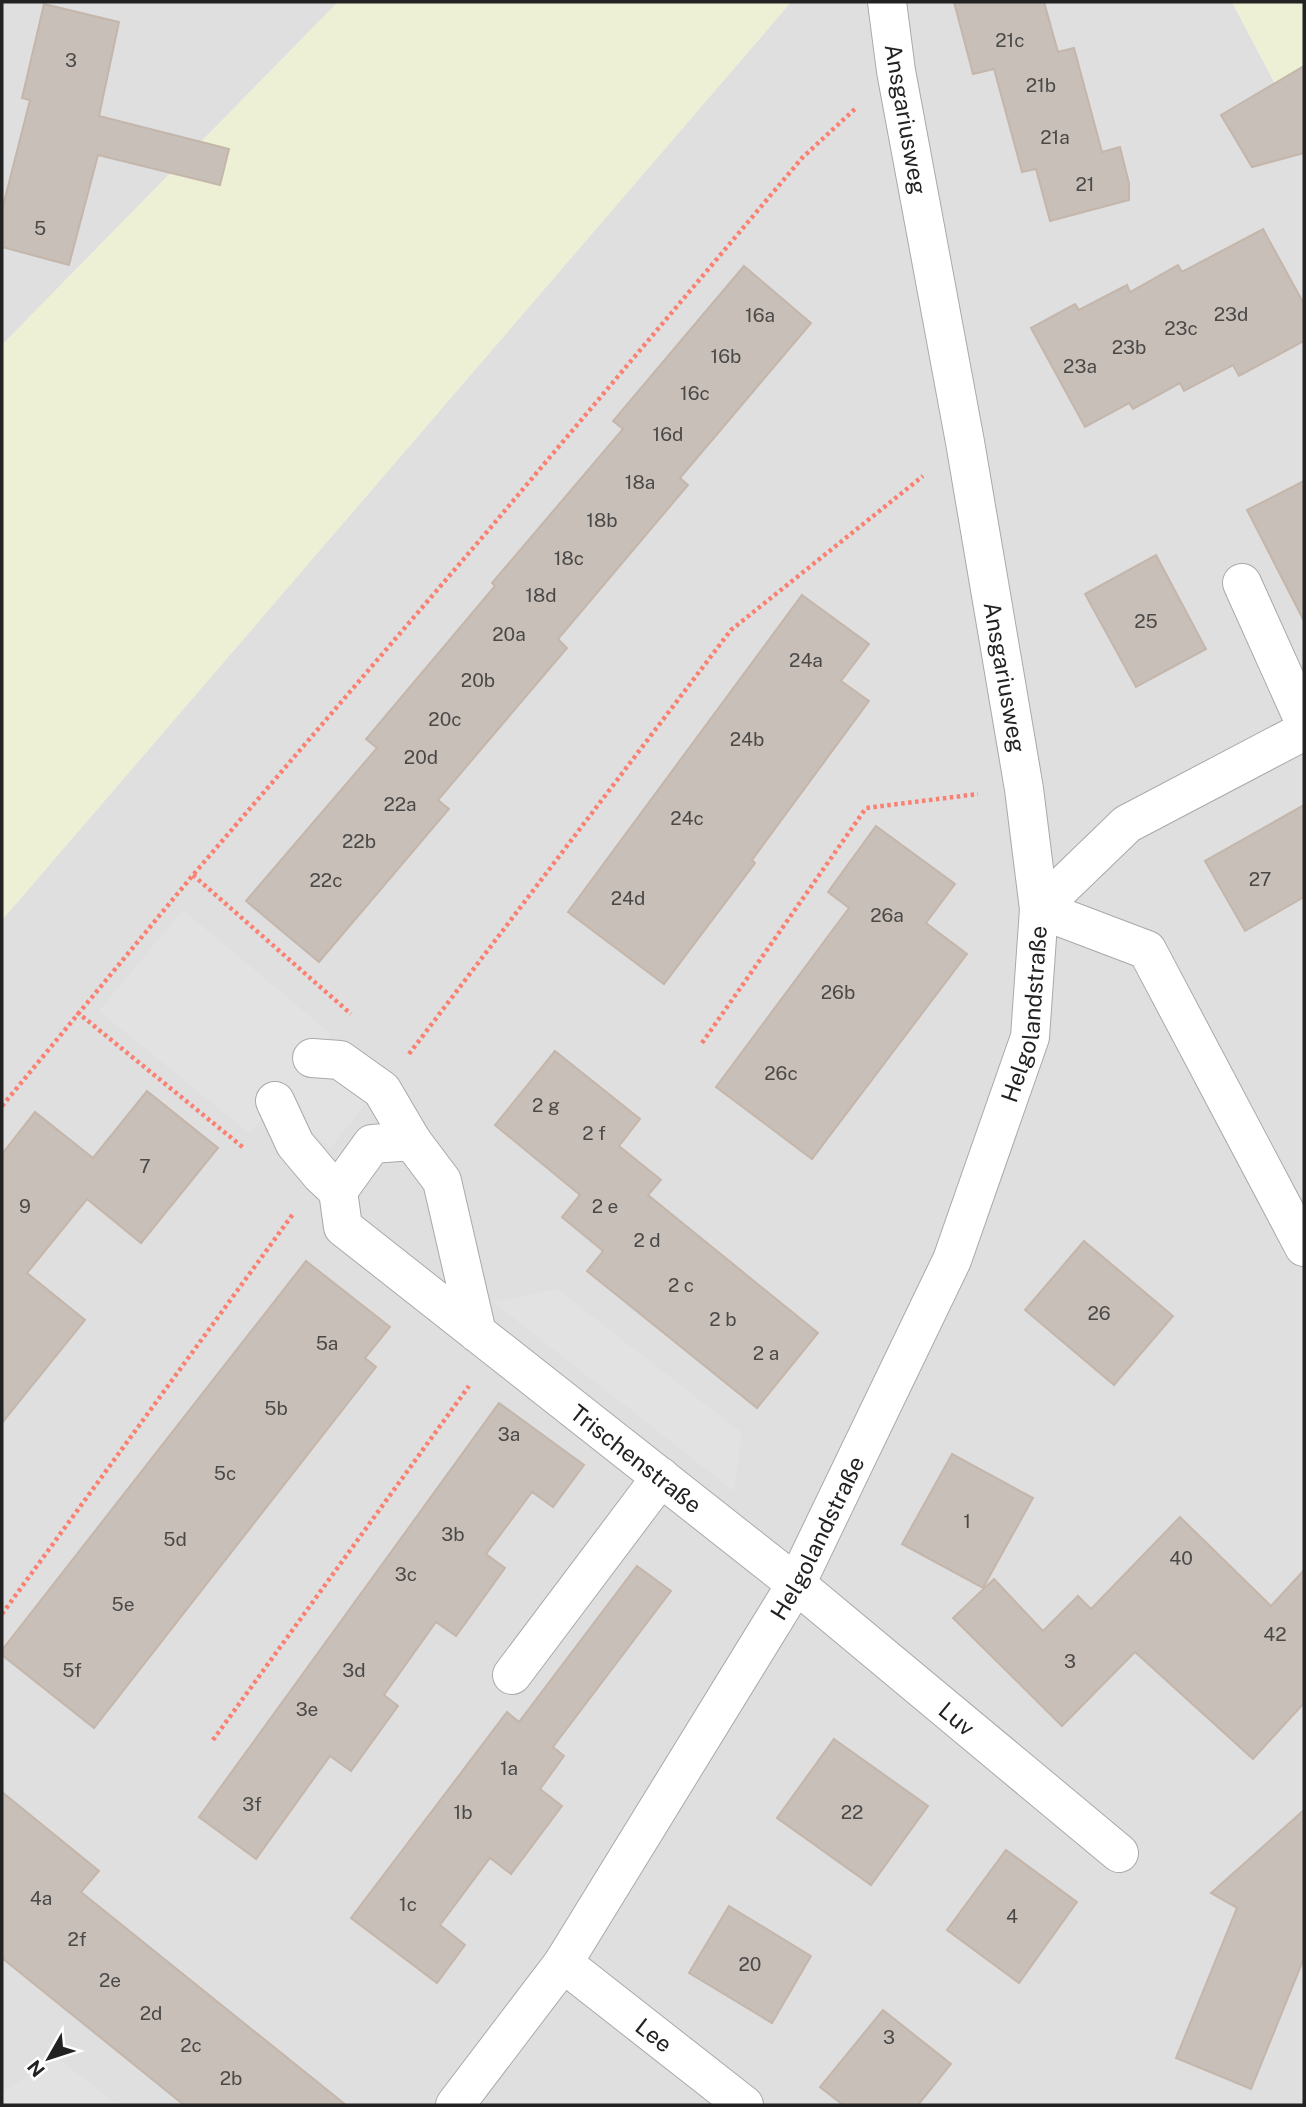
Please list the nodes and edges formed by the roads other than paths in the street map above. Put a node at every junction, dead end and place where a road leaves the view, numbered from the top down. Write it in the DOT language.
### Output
graph roads {
  1 [pos="887,2"];
  2 [pos="1242,583"];
  3 [pos="1304,721"];
  4 [pos="1304,731"];
  5 [pos="1039,909"];
  6 [pos="312,1058"];
  7 [pos="275,1101"];
  8 [pos="412,1142"];
  9 [pos="329,1183"];
  10 [pos="1304,1247"];
  11 [pos="486,1340"];
  12 [pos="661,1477"];
  13 [pos="796,1584"];
  14 [pos="512,1675"];
  15 [pos="1119,1853"];
  16 [pos="563,1963"];
  17 [pos="454,2105"];
  18 [pos="744,2105"];
  1 -- 5 [label="street, Ansgariusweg"];
  2 -- 3 [label="street"];
  4 -- 5 [label="street"];
  5 -- 10 [label="street"];
  5 -- 13 [label="street, Helgolandstraße"];
  6 -- 8 [label="street"];
  7 -- 9 [label="street"];
  8 -- 9 [label="street"];
  8 -- 11 [label="street"];
  9 -- 11 [label="street, Trischenstraße"];
  11 -- 12 [label="street, Trischenstraße"];
  12 -- 13 [label="street, Trischenstraße"];
  12 -- 14 [label="street"];
  13 -- 15 [label="street, Luv"];
  13 -- 16 [label="street, Helgolandstraße"];
  16 -- 17 [label="street, Helgolandstraße"];
  16 -- 18 [label="street, Lee"];
}
